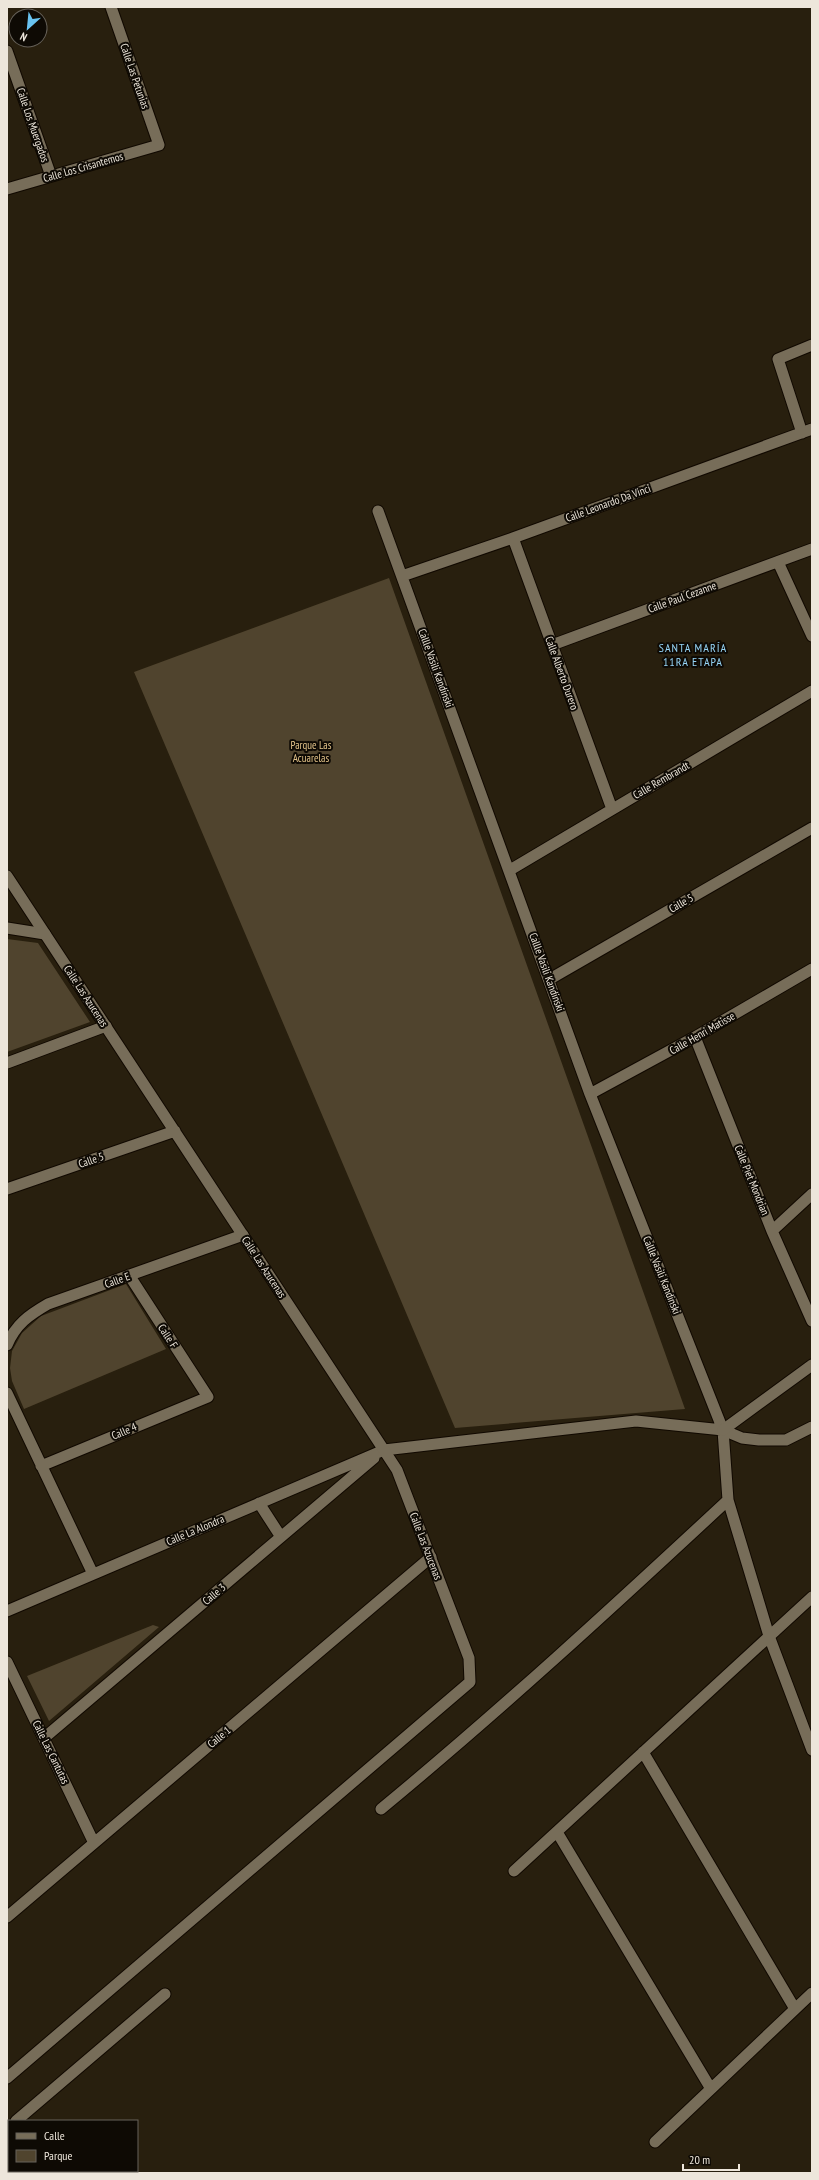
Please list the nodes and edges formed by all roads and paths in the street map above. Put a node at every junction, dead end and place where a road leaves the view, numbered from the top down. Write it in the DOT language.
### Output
graph roads {
  1 [pos="111,7"];
  2 [pos="7,51"];
  3 [pos="159,145"];
  4 [pos="51,176"];
  5 [pos="7,189"];
  6 [pos="812,345"];
  7 [pos="807,431"];
  8 [pos="378,511"];
  9 [pos="512,538"];
  10 [pos="812,549"];
  11 [pos="778,562"];
  12 [pos="402,576"];
  13 [pos="812,636"];
  14 [pos="552,645"];
  15 [pos="812,691"];
  16 [pos="612,809"];
  17 [pos="812,828"];
  18 [pos="510,870"];
  19 [pos="7,876"];
  20 [pos="7,928"];
  21 [pos="45,934"];
  22 [pos="812,969"];
  23 [pos="550,979"];
  24 [pos="106,1026"];
  25 [pos="695,1037"];
  26 [pos="7,1062"];
  27 [pos="590,1094"];
  28 [pos="175,1131"];
  29 [pos="7,1189"];
  30 [pos="812,1194"];
  31 [pos="772,1231"];
  32 [pos="243,1235"];
  33 [pos="129,1275"];
  34 [pos="812,1321"];
  35 [pos="7,1345"];
  36 [pos="812,1366"];
  37 [pos="7,1393"];
  38 [pos="208,1397"];
  39 [pos="812,1427"];
  40 [pos="723,1430"];
  41 [pos="384,1450"];
  42 [pos="41,1466"];
  43 [pos="728,1500"];
  44 [pos="259,1503"];
  45 [pos="281,1537"];
  46 [pos="431,1557"];
  47 [pos="93,1574"];
  48 [pos="812,1597"];
  49 [pos="7,1611"];
  50 [pos="769,1636"];
  51 [pos="7,1662"];
  52 [pos="44,1738"];
  53 [pos="812,1750"];
  54 [pos="643,1752"];
  55 [pos="381,1809"];
  56 [pos="557,1832"];
  57 [pos="94,1843"];
  58 [pos="514,1871"];
  59 [pos="7,1917"];
  60 [pos="812,1993"];
  61 [pos="164,1994"];
  62 [pos="795,2009"];
  63 [pos="7,2078"];
  64 [pos="711,2089"];
  65 [pos="17,2120"];
  66 [pos="655,2142"];
  1 -- 3 [label="street, Calle Las Petunias"];
  2 -- 4 [label="street, Calle Los Muergados"];
  3 -- 4 [label="street, Calle Los Crisantemos"];
  4 -- 5 [label="street, Calle Los Crisantemos"];
  6 -- 7 [label="street"];
  7 -- 9 [label="street, Calle Leonardo Da Vinci"];
  8 -- 12 [label="street, Callle Vasili Kandinski"];
  9 -- 12 [label="street, Calle Leonardo Da Vinci"];
  9 -- 14 [label="street, Calle Alberto Durero"];
  10 -- 11 [label="street, Calle Paul Cezanne"];
  11 -- 13 [label="street"];
  11 -- 14 [label="street, Calle Paul Cezanne"];
  12 -- 18 [label="street, Callle Vasili Kandinski"];
  14 -- 16 [label="street, Calle Alberto Durero"];
  15 -- 16 [label="street, Calle Rembrandt"];
  16 -- 18 [label="street, Calle Rembrandt"];
  17 -- 23 [label="street, Calle 5"];
  18 -- 23 [label="street, Callle Vasili Kandinski"];
  19 -- 21 [label="street, Calle Las Azucenas"];
  20 -- 21 [label="street"];
  21 -- 24 [label="street, Calle Las Azucenas"];
  22 -- 25 [label="street, Calle Henri Matisse"];
  23 -- 27 [label="street, Callle Vasili Kandinski"];
  24 -- 26 [label="street"];
  24 -- 28 [label="street, Calle Las Azucenas"];
  25 -- 27 [label="street, Calle Henri Matisse"];
  25 -- 31 [label="street, Calle Piet Mondrian"];
  27 -- 40 [label="street, Callle Vasili Kandinski"];
  28 -- 29 [label="street, Calle 5"];
  28 -- 32 [label="street, Calle Las Azucenas"];
  30 -- 31 [label="street"];
  31 -- 34 [label="street, Calle Piet Mondrian"];
  32 -- 33 [label="street, Calle E"];
  32 -- 41 [label="street, Calle Las Azucenas"];
  33 -- 35 [label="street, Calle E"];
  33 -- 38 [label="street, Calle F"];
  36 -- 40 [label="street"];
  37 -- 42 [label="street"];
  38 -- 42 [label="street, Calle 4"];
  39 -- 40 [label="street, Calle La Alondra"];
  40 -- 41 [label="street, Calle La Alondra"];
  40 -- 43 [label="street, Callle Vasili Kandinski"];
  41 -- 44 [label="street, Calle La Alondra"];
  41 -- 45 [label="street, Calle 3"];
  41 -- 46 [label="street, Calle Las Azucenas"];
  42 -- 47 [label="street"];
  43 -- 50 [label="street, Callle Vasili Kandinski"];
  43 -- 55 [label="street"];
  44 -- 45 [label="street"];
  44 -- 47 [label="street, Calle La Alondra"];
  45 -- 52 [label="street, Calle 3"];
  46 -- 57 [label="street, Calle 1"];
  46 -- 63 [label="street, Calle Las Azucenas"];
  47 -- 49 [label="street, Calle La Alondra"];
  48 -- 50 [label="street"];
  50 -- 53 [label="street, Callle Vasili Kandinski"];
  50 -- 54 [label="street"];
  51 -- 52 [label="street, Calle Las Cantutas"];
  52 -- 57 [label="street, Calle Las Cantutas"];
  54 -- 56 [label="street"];
  54 -- 62 [label="street"];
  56 -- 58 [label="street"];
  56 -- 64 [label="street"];
  57 -- 59 [label="street, Calle 1"];
  60 -- 62 [label="street"];
  61 -- 65 [label="street"];
  62 -- 64 [label="street"];
  64 -- 66 [label="street"];
}
